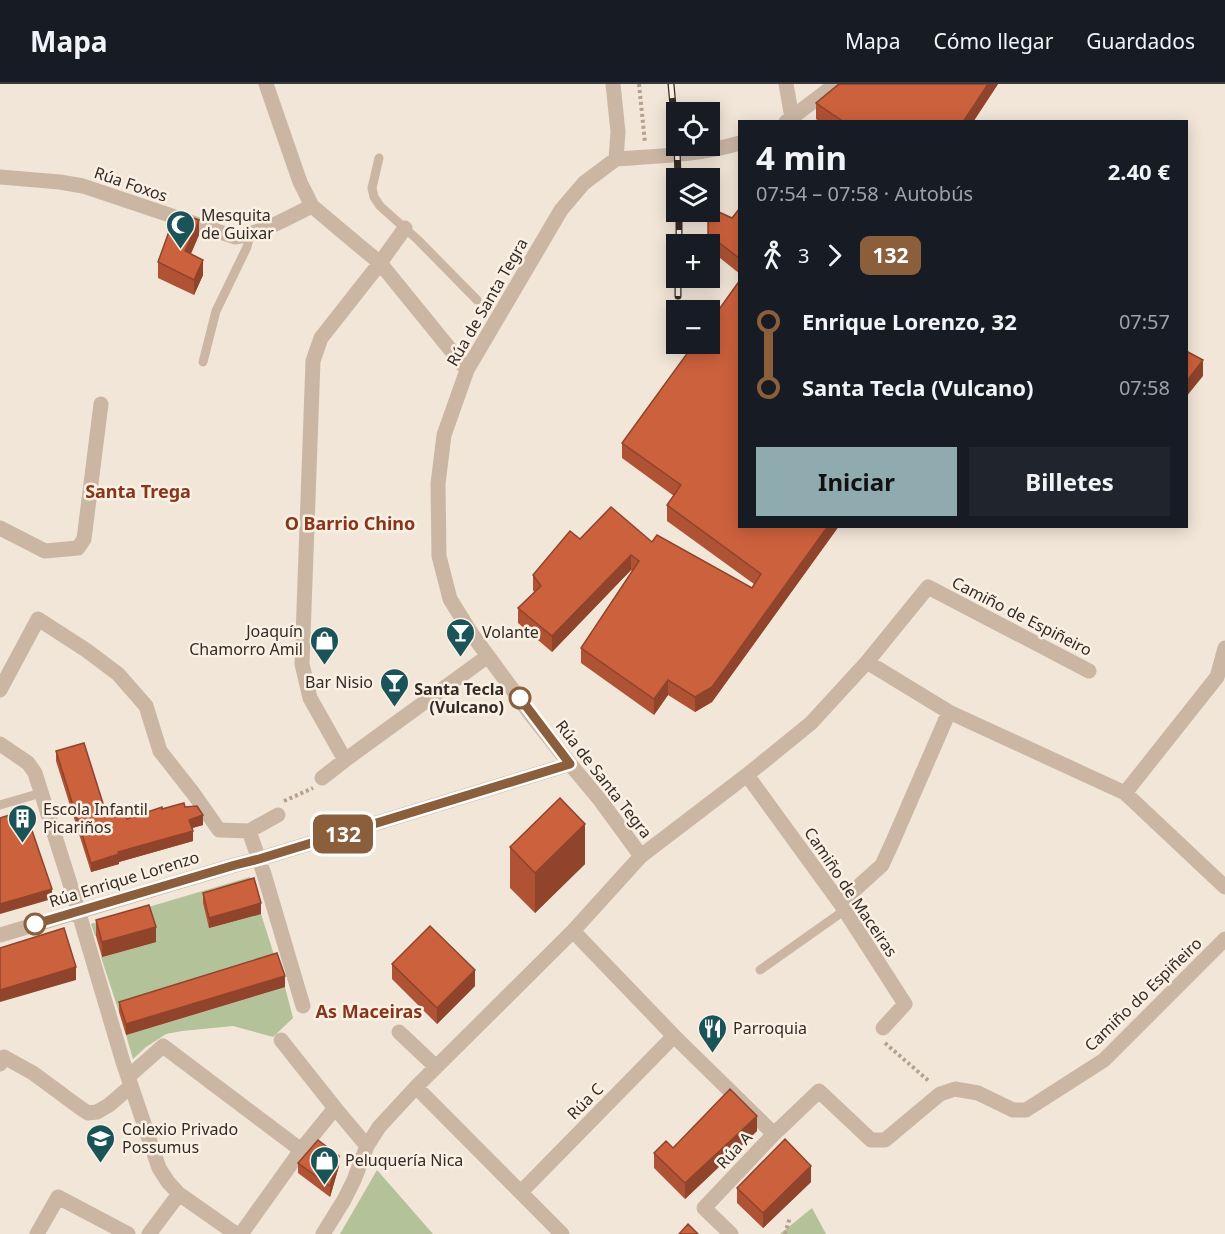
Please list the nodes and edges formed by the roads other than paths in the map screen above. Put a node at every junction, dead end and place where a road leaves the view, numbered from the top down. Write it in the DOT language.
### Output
graph roads {
  1 [pos="266,84"];
  2 [pos="612,84"];
  3 [pos="786,84"];
  4 [pos="836,84"];
  5 [pos="789,120"];
  6 [pos="738,144"];
  7 [pos="379,158"];
  8 [pos="616,159"];
  9 [pos="0,177"];
  10 [pos="312,206"];
  11 [pos="405,228"];
  12 [pos="250,235"];
  13 [pos="380,262"];
  14 [pos="477,300"];
  15 [pos="203,362"];
  16 [pos="467,370"];
  17 [pos="101,404"];
  18 [pos="0,528"];
  19 [pos="1225,648"];
  20 [pos="488,656"];
  21 [pos="867,662"];
  22 [pos="1089,671"];
  23 [pos="0,690"];
  24 [pos="950,712"];
  25 [pos="0,744"];
  26 [pos="345,759"];
  27 [pos="570,764"];
  28 [pos="747,775"];
  29 [pos="322,778"];
  30 [pos="41,793"];
  31 [pos="1125,793"];
  32 [pos="0,806"];
  33 [pos="278,815"];
  34 [pos="249,831"];
  35 [pos="640,856"];
  36 [pos="259,859"];
  37 [pos="1225,887"];
  38 [pos="842,907"];
  39 [pos="78,911"];
  40 [pos="573,931"];
  41 [pos="0,934"];
  42 [pos="1225,939"];
  43 [pos="760,970"];
  44 [pos="303,1006"];
  45 [pos="883,1028"];
  46 [pos="399,1032"];
  47 [pos="674,1036"];
  48 [pos="281,1040"];
  49 [pos="0,1064"];
  50 [pos="436,1067"];
  51 [pos="129,1081"];
  52 [pos="416,1088"];
  53 [pos="819,1091"];
  54 [pos="335,1108"];
  55 [pos="774,1134"];
  56 [pos="367,1146"];
  57 [pos="301,1150"];
  58 [pos="521,1192"];
  59 [pos="179,1194"];
  60 [pos="37,1234"];
  61 [pos="128,1234"];
  62 [pos="149,1234"];
  63 [pos="236,1234"];
  64 [pos="241,1234"];
  65 [pos="323,1234"];
  66 [pos="562,1234"];
  67 [pos="731,1234"];
  1 -- 10 [label="street"];
  2 -- 8 [label="street"];
  3 -- 5 [label="street"];
  4 -- 5 [label="street"];
  6 -- 8 [label="street"];
  7 -- 11 [label="lane"];
  8 -- 16 [label="street, Rúa de Santa Tegra"];
  9 -- 12 [label="street, Rúa Foxos"];
  10 -- 12 [label="street, Rúa Foxos"];
  10 -- 13 [label="street"];
  11 -- 13 [label="street"];
  11 -- 14 [label="lane"];
  12 -- 15 [label="lane"];
  13 -- 16 [label="street"];
  13 -- 26 [label="street"];
  16 -- 20 [label="street, Rúa de Santa Tegra"];
  17 -- 18 [label="street"];
  19 -- 31 [label="street"];
  20 -- 26 [label="street"];
  20 -- 27 [label="street, Rúa de Santa Tegra"];
  21 -- 22 [label="street, Camiño de Espiñeiro"];
  21 -- 24 [label="street"];
  21 -- 28 [label="street"];
  23 -- 34 [label="street"];
  24 -- 31 [label="street"];
  24 -- 38 [label="street"];
  25 -- 30 [label="street"];
  26 -- 29 [label="street"];
  27 -- 35 [label="street, Rúa de Santa Tegra"];
  27 -- 36 [label="street, Rúa Enrique Lorenzo"];
  28 -- 35 [label="street"];
  28 -- 38 [label="street, Camiño de Maceiras"];
  30 -- 32 [label="lane"];
  30 -- 39 [label="street"];
  31 -- 37 [label="street"];
  33 -- 34 [label="street"];
  34 -- 36 [label="street"];
  35 -- 40 [label="street"];
  36 -- 39 [label="street, Rúa Enrique Lorenzo"];
  36 -- 44 [label="street"];
  38 -- 43 [label="lane"];
  38 -- 45 [label="street, Camiño de Maceiras"];
  39 -- 41 [label="street, Rúa Enrique Lorenzo"];
  39 -- 51 [label="street"];
  40 -- 47 [label="street"];
  40 -- 50 [label="street"];
  42 -- 53 [label="street, Camiño do Espiñeiro"];
  46 -- 50 [label="street"];
  47 -- 55 [label="street"];
  47 -- 58 [label="street, Rúa C"];
  48 -- 54 [label="street"];
  49 -- 51 [label="street"];
  50 -- 52 [label="street"];
  51 -- 57 [label="street"];
  51 -- 59 [label="street"];
  52 -- 56 [label="street"];
  52 -- 58 [label="street"];
  53 -- 55 [label="street, Rúa A"];
  54 -- 56 [label="street"];
  54 -- 57 [label="street"];
  55 -- 67 [label="street, Rúa A"];
  56 -- 65 [label="street"];
  57 -- 64 [label="street"];
  58 -- 66 [label="street"];
  59 -- 62 [label="street"];
  59 -- 63 [label="street"];
  60 -- 61 [label="street"];
}
